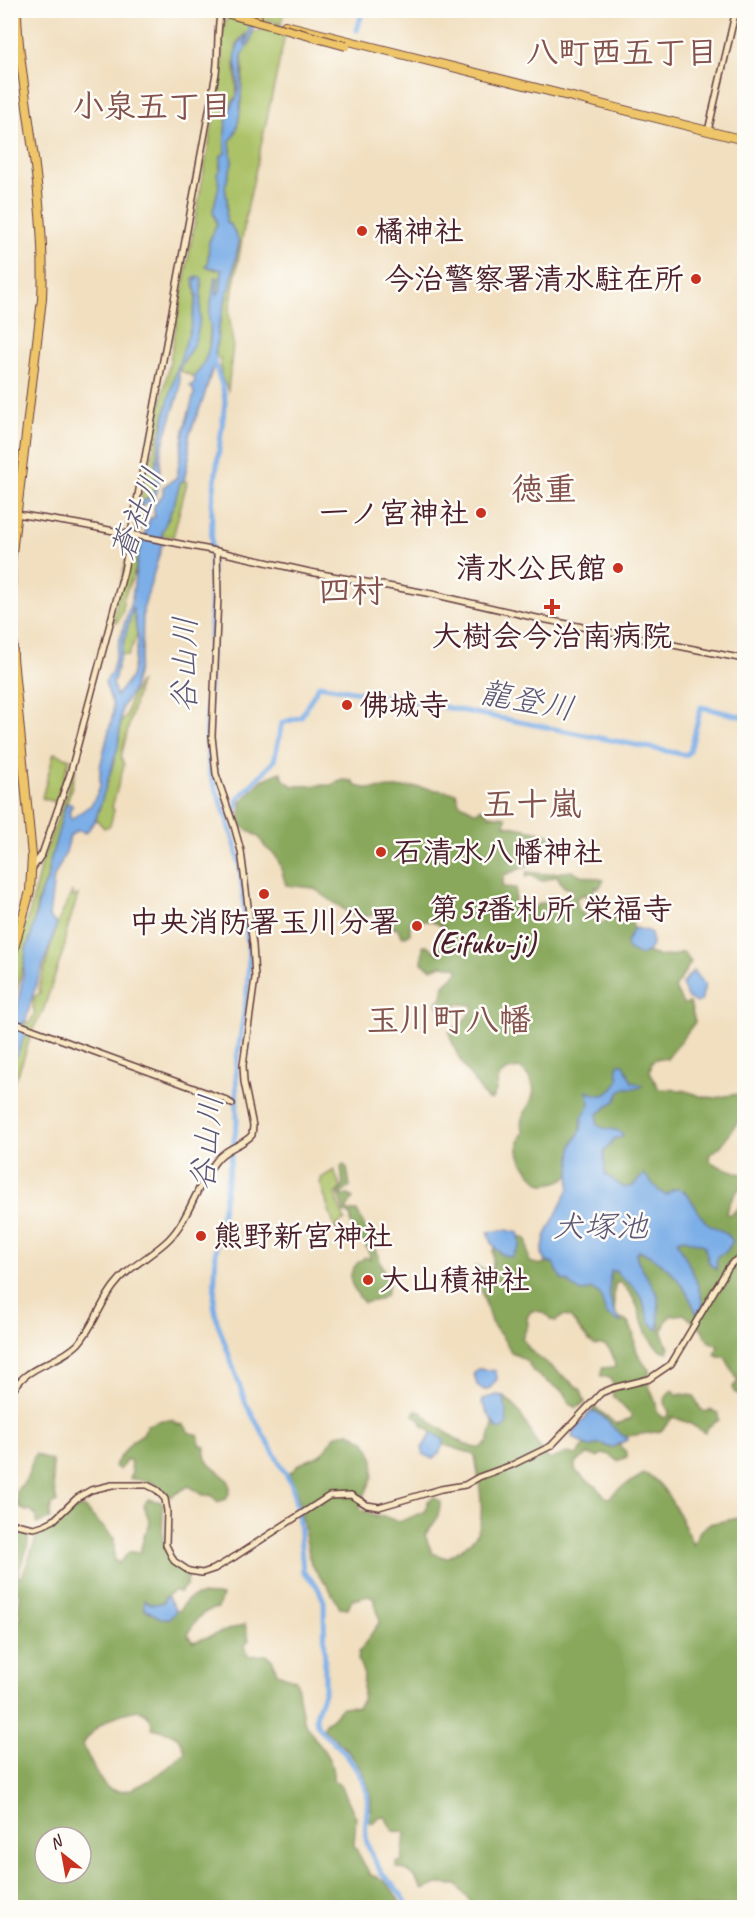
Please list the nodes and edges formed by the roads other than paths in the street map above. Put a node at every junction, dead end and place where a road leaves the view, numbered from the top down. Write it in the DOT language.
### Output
graph roads {
  1 [pos="17,10"];
  2 [pos="215,10"];
  3 [pos="220,10"];
  4 [pos="233,10"];
  5 [pos="736,10"];
  6 [pos="346,44"];
  7 [pos="708,131"];
  8 [pos="744,140"];
  9 [pos="744,145"];
  10 [pos="13,514"];
  11 [pos="130,534"];
  12 [pos="214,551"];
  13 [pos="12,655"];
  14 [pos="744,659"];
  15 [pos="32,868"];
  16 [pos="10,963"];
  17 [pos="10,1021"];
  18 [pos="232,1104"];
  19 [pos="744,1256"];
  20 [pos="10,1395"];
  21 [pos="10,1523"];
  1 -- 10 [label="highway"];
  2 -- 6 [label="highway, bridge"];
  3 -- 11 [label="street"];
  4 -- 6 [label="highway, bridge"];
  5 -- 7 [label="street"];
  6 -- 7 [label="highway"];
  6 -- 9 [label="highway"];
  7 -- 8 [label="highway"];
  10 -- 11 [label="street"];
  10 -- 13 [label="highway"];
  11 -- 12 [label="street"];
  11 -- 15 [label="street"];
  12 -- 14 [label="street"];
  12 -- 20 [label="street"];
  13 -- 15 [label="highway"];
  15 -- 16 [label="highway"];
  17 -- 18 [label="street"];
  19 -- 21 [label="street"];
}
